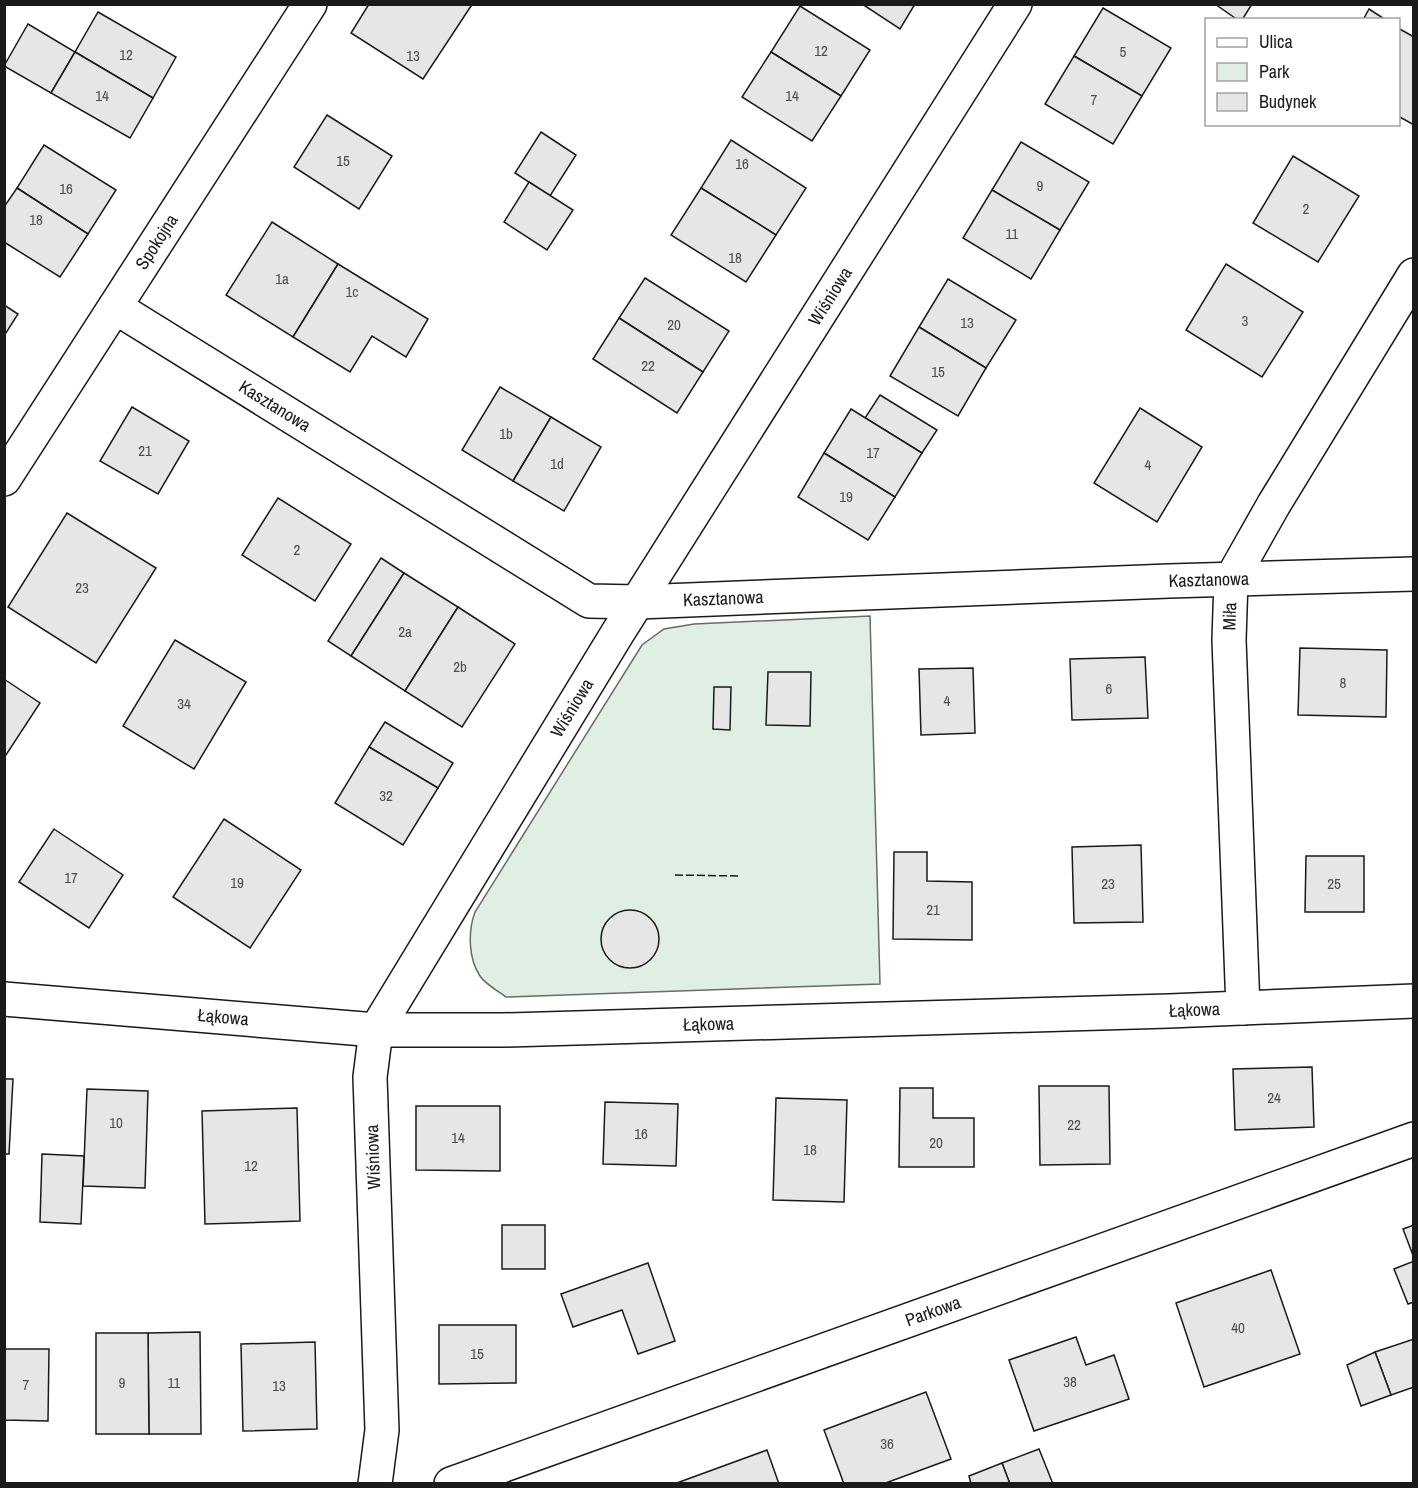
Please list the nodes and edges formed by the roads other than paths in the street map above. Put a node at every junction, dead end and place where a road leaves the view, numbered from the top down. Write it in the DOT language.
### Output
graph roads {
  1 [pos="310,4"];
  2 [pos="1015,4"];
  3 [pos="1413,275"];
  4 [pos="115,307"];
  5 [pos="4,479"];
  6 [pos="1413,574"];
  7 [pos="1232,580"];
  8 [pos="638,602"];
  9 [pos="4,999"];
  10 [pos="1413,1001"];
  11 [pos="1243,1008"];
  12 [pos="376,1030"];
  13 [pos="1413,1139"];
  14 [pos="375,1484"];
  15 [pos="451,1484"];
  1 -- 4 [label="street, Spokojna"];
  2 -- 8 [label="street, Wiśniowa"];
  3 -- 7 [label="street, Miła"];
  4 -- 5 [label="street, Spokojna"];
  4 -- 8 [label="street, Kasztanowa"];
  6 -- 7 [label="street, Kasztanowa"];
  7 -- 8 [label="street, Kasztanowa"];
  7 -- 11 [label="street, Miła"];
  8 -- 12 [label="street, Wiśniowa"];
  9 -- 12 [label="street, Łąkowa"];
  10 -- 11 [label="street, Łąkowa"];
  11 -- 12 [label="street, Łąkowa"];
  12 -- 14 [label="street, Wiśniowa"];
  13 -- 15 [label="street, Parkowa"];
}
